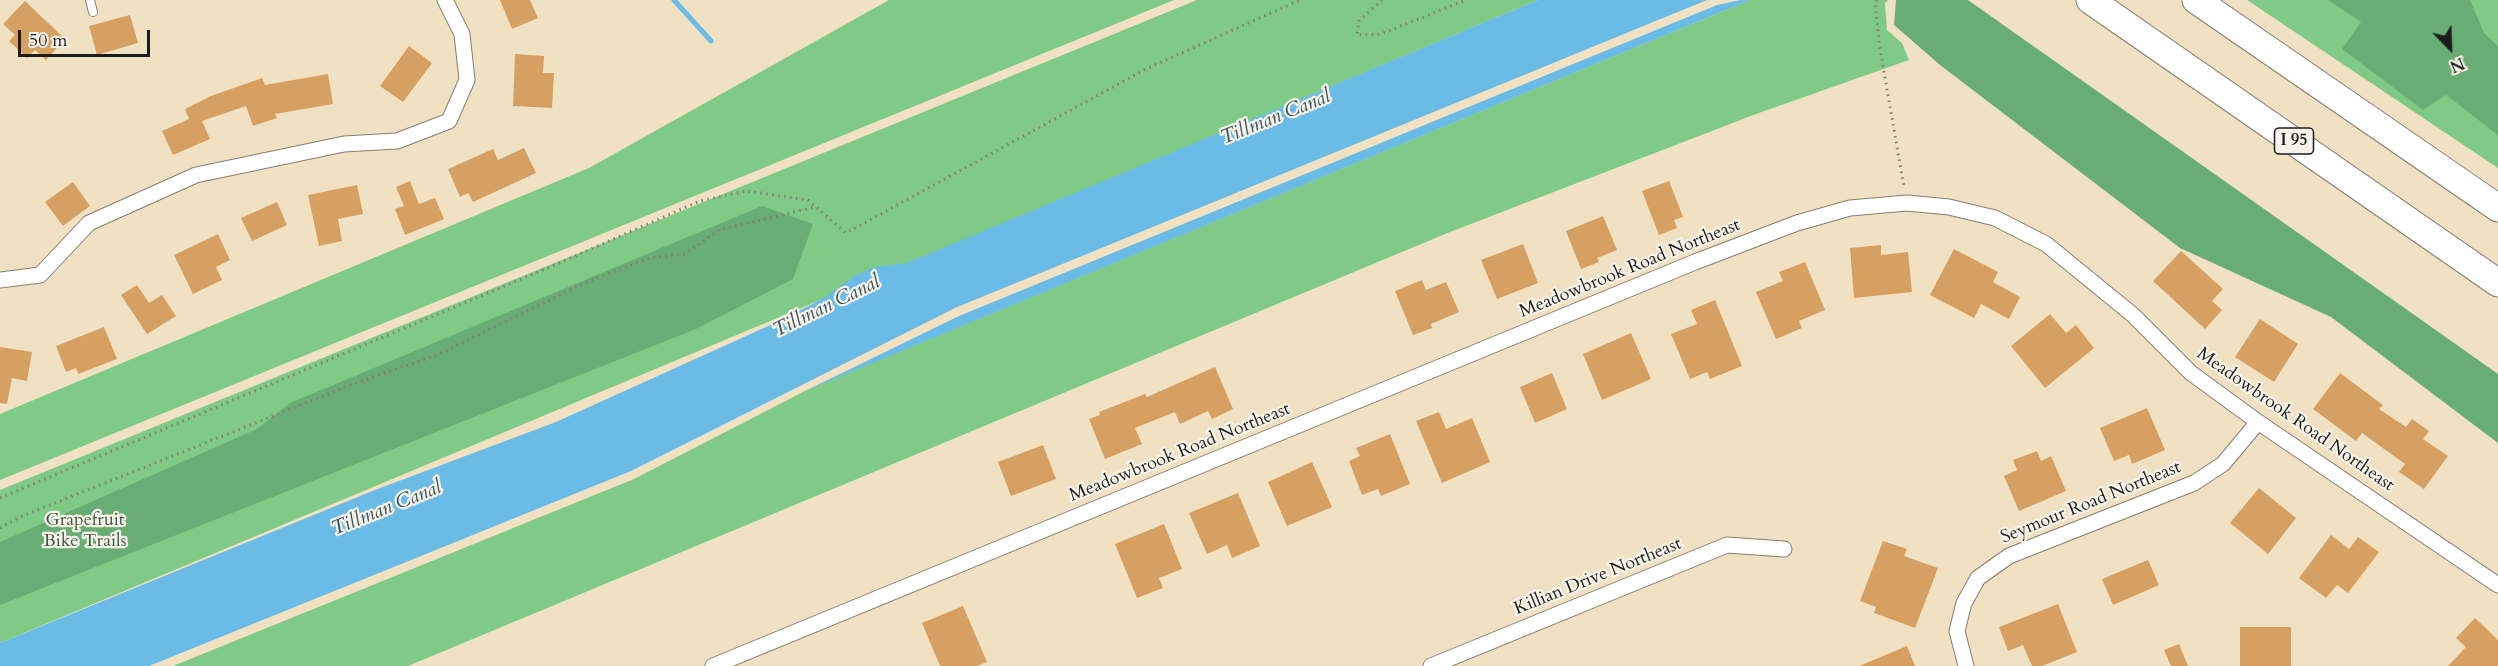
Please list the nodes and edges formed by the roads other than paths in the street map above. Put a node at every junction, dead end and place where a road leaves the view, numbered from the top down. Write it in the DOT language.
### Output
graph roads {
  1 [pos="90,0"];
  2 [pos="445,0"];
  3 [pos="2090,0"];
  4 [pos="2196,0"];
  5 [pos="93,12"];
  6 [pos="2498,208"];
  7 [pos="0,280"];
  8 [pos="2498,283"];
  9 [pos="2258,422"];
  10 [pos="1784,549"];
  11 [pos="2498,585"];
  12 [pos="713,666"];
  13 [pos="1431,666"];
  14 [pos="1966,666"];
  1 -- 5 [label="lane"];
  2 -- 7 [label="street"];
  3 -- 8 [label="highway, I 95"];
  4 -- 6 [label="highway"];
  9 -- 11 [label="street, Meadowbrook Road Northeast"];
  9 -- 12 [label="street, Meadowbrook Road Northeast"];
  9 -- 14 [label="street, Seymour Road Northeast"];
  10 -- 13 [label="street, Killian Drive Northeast"];
}
